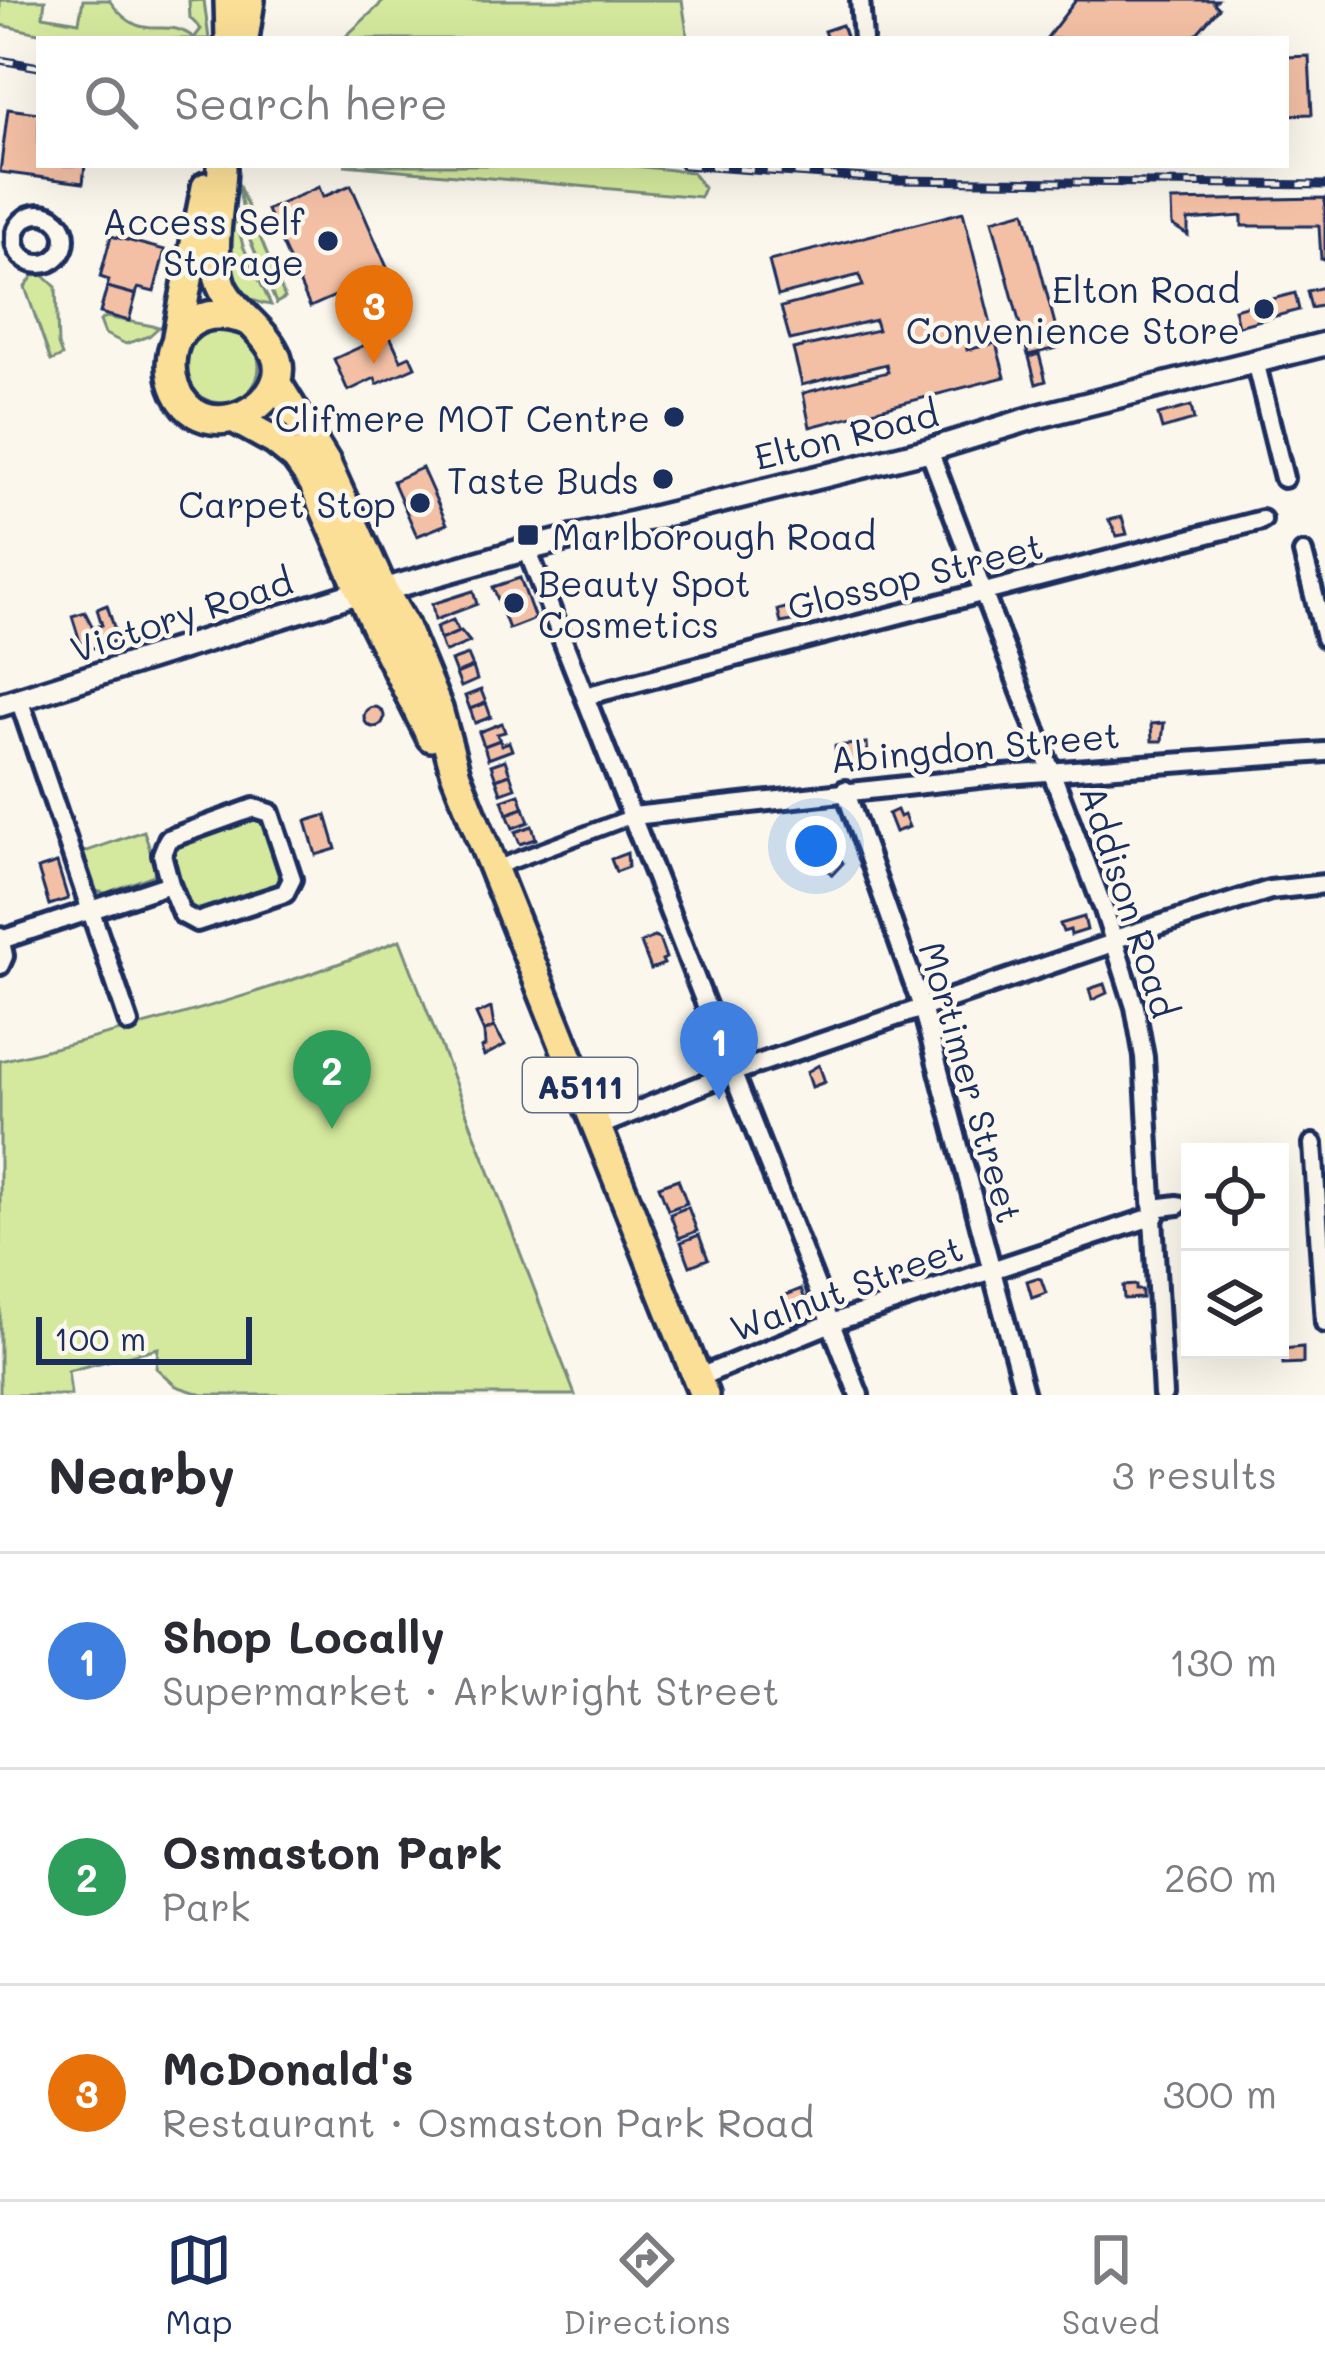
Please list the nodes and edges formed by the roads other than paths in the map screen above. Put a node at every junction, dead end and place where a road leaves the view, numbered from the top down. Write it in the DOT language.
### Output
graph roads {
  1 [pos="860,0"];
  2 [pos="235,2"];
  3 [pos="230,36"];
  4 [pos="243,36"];
  5 [pos="863,36"];
  6 [pos="210,168"];
  7 [pos="222,168"];
  8 [pos="248,321"];
  9 [pos="177,336"];
  10 [pos="1325,344"];
  11 [pos="1255,361"];
  12 [pos="276,382"];
  13 [pos="233,418"];
  14 [pos="929,450"];
  15 [pos="1283,478"];
  16 [pos="1262,520"];
  17 [pos="527,549"];
  18 [pos="1304,553"];
  19 [pos="372,591"];
  20 [pos="984,593"];
  21 [pos="1325,638"];
  22 [pos="585,696"];
  23 [pos="10,702"];
  24 [pos="1325,752"];
  25 [pos="1052,771"];
  26 [pos="845,790"];
  27 [pos="633,815"];
  28 [pos="495,868"];
  29 [pos="170,884"];
  30 [pos="1325,884"];
  31 [pos="88,911"];
  32 [pos="1,939"];
  33 [pos="1115,941"];
  34 [pos="0,965"];
  35 [pos="922,1007"];
  36 [pos="128,1023"];
  37 [pos="734,1072"];
  38 [pos="597,1127"];
  39 [pos="1314,1157"];
  40 [pos="1178,1205"];
  41 [pos="1155,1212"];
  42 [pos="992,1270"];
  43 [pos="831,1323"];
  44 [pos="1325,1323"];
  45 [pos="700,1387"];
  46 [pos="859,1395"];
  47 [pos="1025,1395"];
  48 [pos="1163,1395"];
  1 -- 5 [label="street"];
  2 -- 3 [label="highway"];
  2 -- 4 [label="highway"];
  6 -- 9 [label="highway, A5111"];
  7 -- 8 [label="highway, A5111"];
  8 -- 9 [label="highway"];
  8 -- 12 [label="highway, A5111"];
  9 -- 13 [label="highway, A5111"];
  10 -- 11 [label="street, Elton Road"];
  11 -- 14 [label="street, Elton Road"];
  11 -- 15 [label="street"];
  12 -- 13 [label="highway"];
  12 -- 19 [label="highway, A5111"];
  13 -- 19 [label="highway, A5111"];
  14 -- 17 [label="street, Elton Road"];
  14 -- 20 [label="street, Addison Road"];
  16 -- 20 [label="street, Glossop Street"];
  17 -- 19 [label="street, Elton Road"];
  17 -- 22 [label="street"];
  18 -- 21 [label="street"];
  19 -- 23 [label="street, Victory Road"];
  19 -- 28 [label="highway, A5111"];
  20 -- 22 [label="street, Glossop Street"];
  20 -- 25 [label="street, Addison Road"];
  22 -- 27 [label="street"];
  23 -- 31 [label="street"];
  24 -- 25 [label="street, Abingdon Street"];
  25 -- 26 [label="street, Abingdon Street"];
  25 -- 33 [label="street, Addison Road"];
  26 -- 27 [label="street, Abingdon Street"];
  26 -- 35 [label="street, Mortimer Street"];
  27 -- 28 [label="street"];
  27 -- 37 [label="street"];
  28 -- 38 [label="highway, A5111"];
  29 -- 29 [label="street"];
  29 -- 31 [label="street"];
  30 -- 33 [label="street"];
  31 -- 32 [label="street"];
  31 -- 36 [label="street"];
  32 -- 34 [label="street"];
  33 -- 35 [label="street"];
  33 -- 41 [label="street, Addison Road"];
  35 -- 37 [label="street"];
  35 -- 42 [label="street, Mortimer Street"];
  37 -- 38 [label="street"];
  37 -- 43 [label="street"];
  38 -- 45 [label="highway, A5111"];
  39 -- 44 [label="street"];
  40 -- 41 [label="street, Walnut Street"];
  41 -- 42 [label="street, Walnut Street"];
  41 -- 48 [label="street, Addison Road"];
  42 -- 43 [label="street, Walnut Street"];
  42 -- 47 [label="street, Mortimer Street"];
  43 -- 45 [label="street, Walnut Street"];
  43 -- 46 [label="street"];
}
